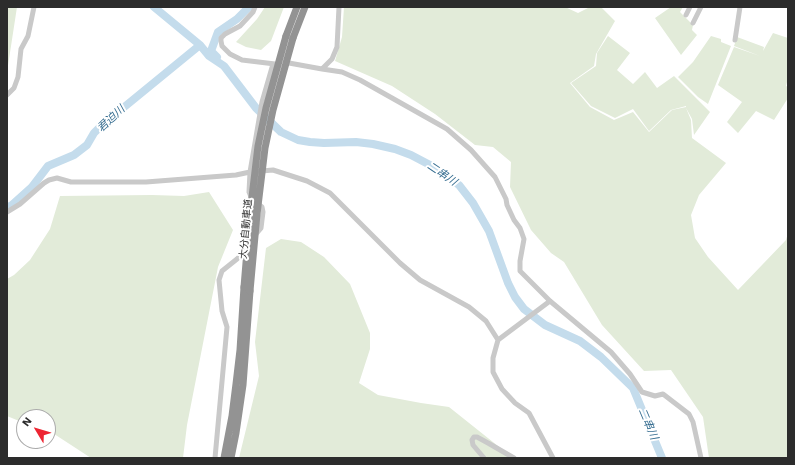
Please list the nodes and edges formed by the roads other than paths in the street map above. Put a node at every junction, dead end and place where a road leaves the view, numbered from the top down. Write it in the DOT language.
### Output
graph roads {
  1 [pos="34,7"];
  2 [pos="255,7"];
  3 [pos="297,7"];
  4 [pos="305,7"];
  5 [pos="339,7"];
  6 [pos="690,7"];
  7 [pos="701,7"];
  8 [pos="740,7"];
  9 [pos="686,15"];
  10 [pos="694,23"];
  11 [pos="289,37"];
  12 [pos="735,40"];
  13 [pos="273,64"];
  14 [pos="322,69"];
  15 [pos="7,94"];
  16 [pos="250,172"];
  17 [pos="7,212"];
  18 [pos="247,289"];
  19 [pos="550,301"];
  20 [pos="498,340"];
  21 [pos="232,416"];
  22 [pos="215,458"];
  23 [pos="220,458"];
  24 [pos="224,458"];
  25 [pos="232,458"];
  26 [pos="484,458"];
  27 [pos="514,458"];
  28 [pos="553,458"];
  29 [pos="701,458"];
  1 -- 15 [label="street"];
  2 -- 13 [label="street"];
  3 -- 11 [label="highway, 大分自動車道"];
  4 -- 11 [label="highway, 大分自動車道"];
  5 -- 14 [label="street"];
  6 -- 9 [label="street"];
  7 -- 10 [label="street"];
  8 -- 12 [label="street"];
  11 -- 18 [label="highway, 大分自動車道, bridge"];
  13 -- 14 [label="street"];
  13 -- 16 [label="street"];
  14 -- 19 [label="street"];
  16 -- 17 [label="street"];
  16 -- 20 [label="street"];
  16 -- 22 [label="street"];
  18 -- 21 [label="highway, 大分自動車道"];
  18 -- 25 [label="highway, 大分自動車道"];
  19 -- 20 [label="street"];
  19 -- 29 [label="street"];
  20 -- 28 [label="street"];
  21 -- 23 [label="highway"];
  21 -- 24 [label="highway, 大分自動車道"];
  26 -- 27 [label="street"];
}
